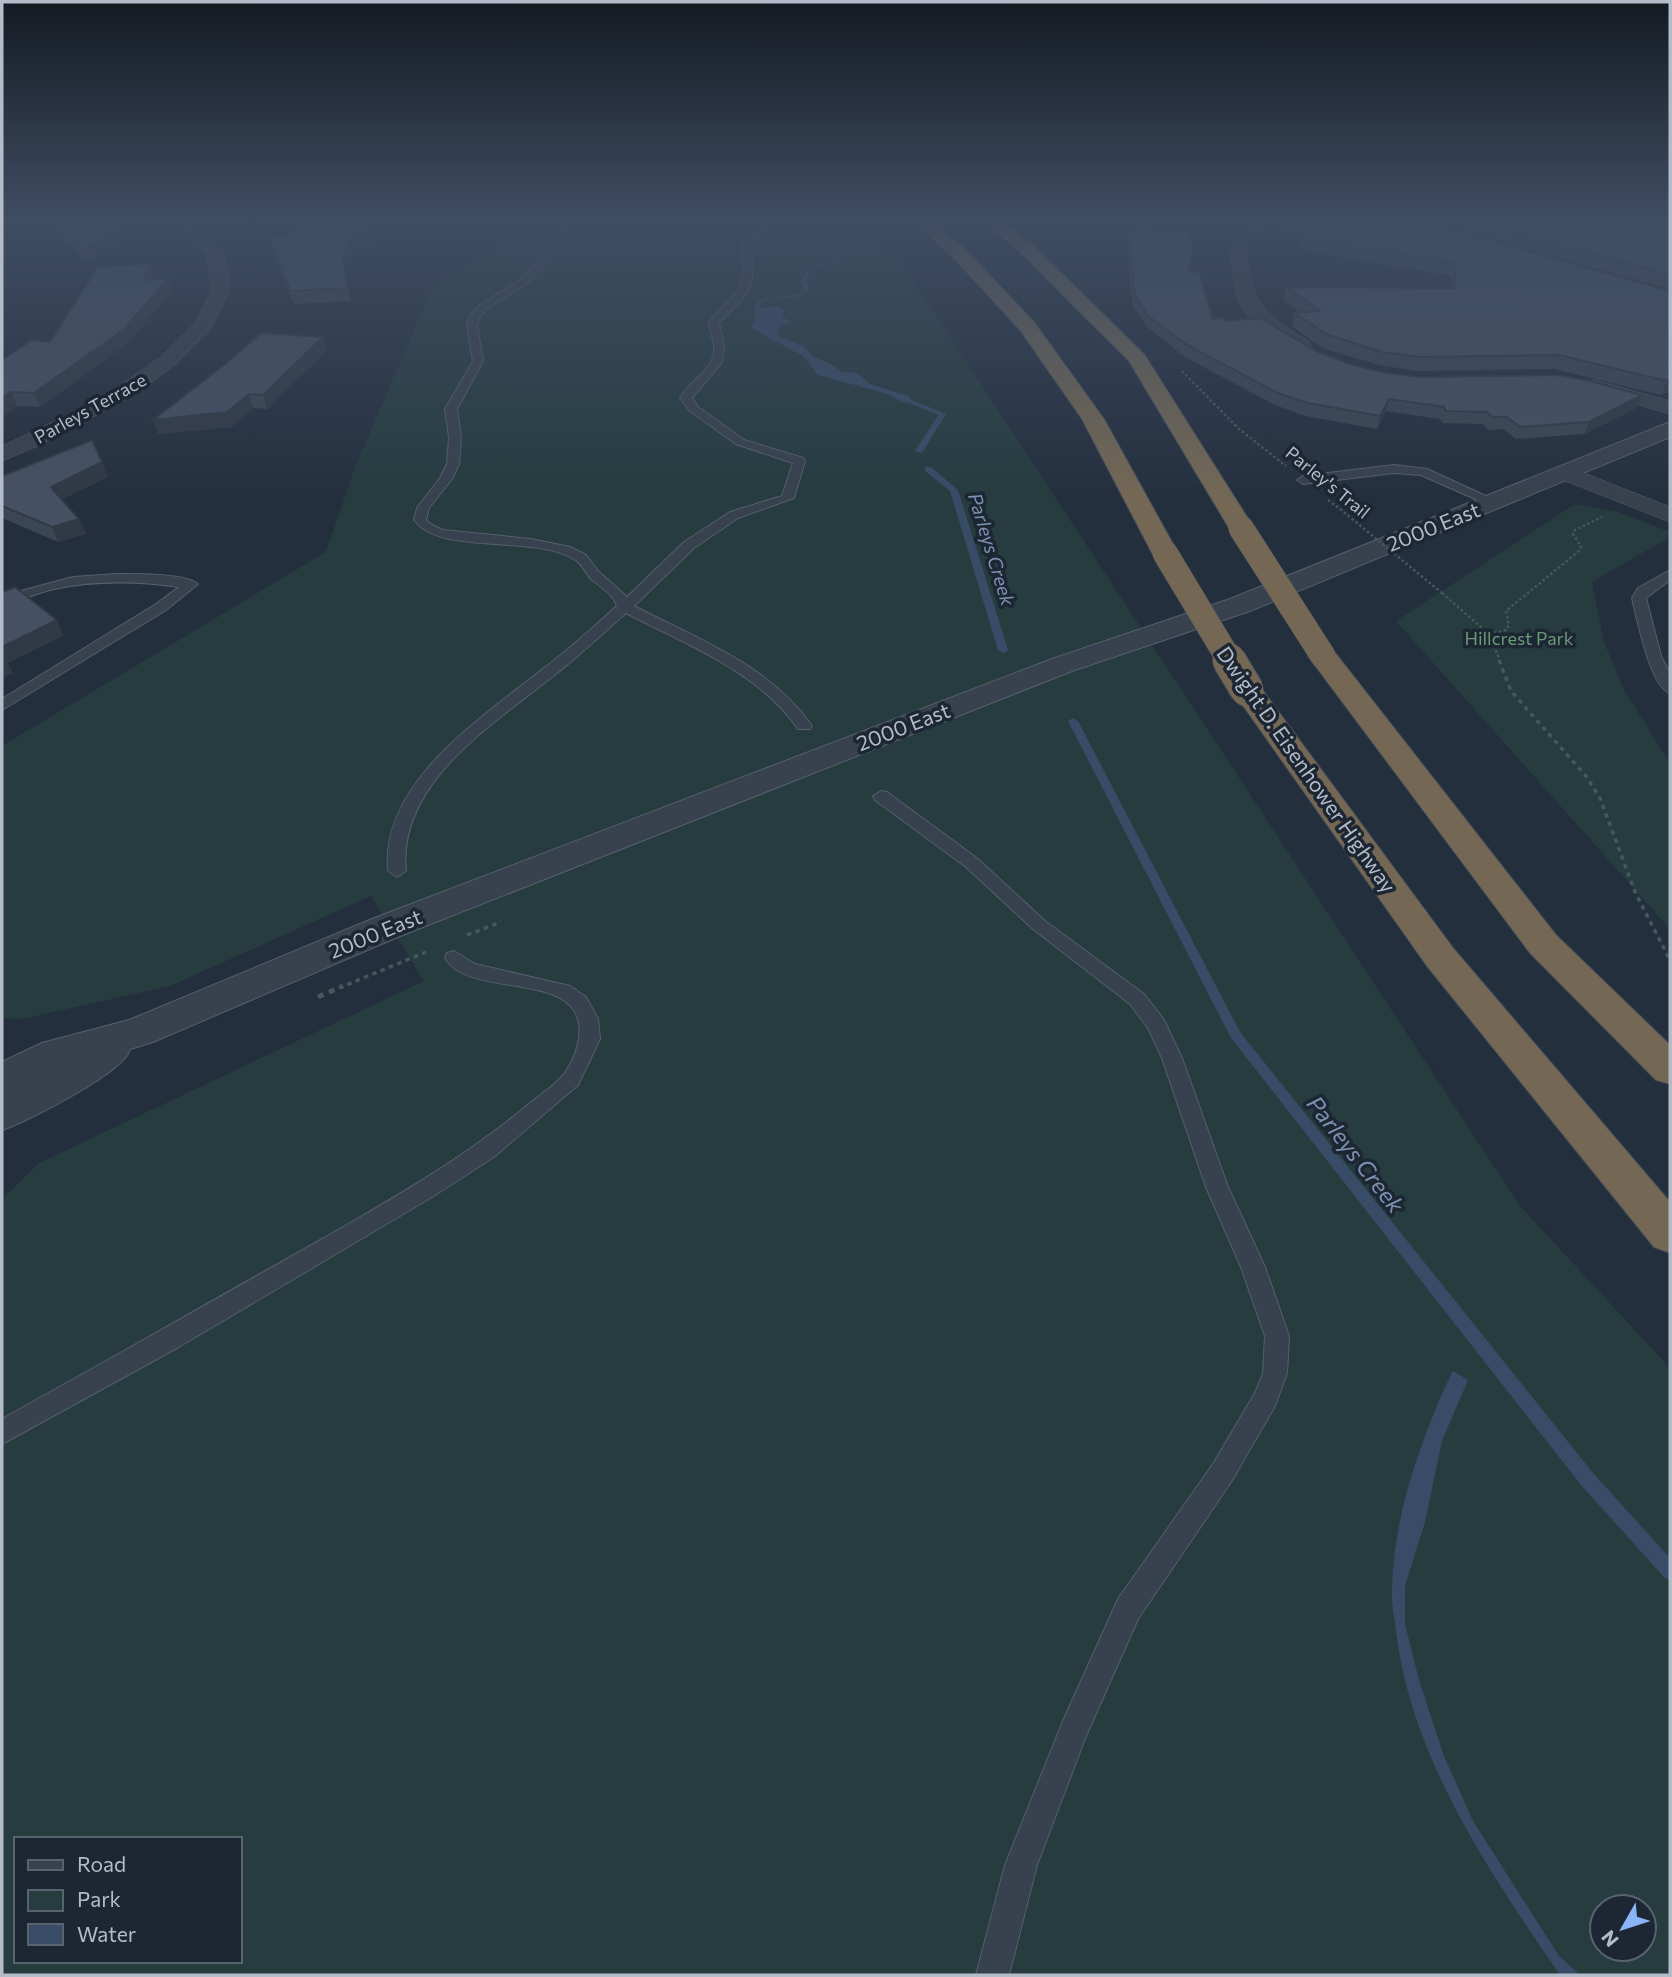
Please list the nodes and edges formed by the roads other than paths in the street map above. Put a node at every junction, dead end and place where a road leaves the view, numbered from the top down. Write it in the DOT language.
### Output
graph roads {
  1 [pos="211,313"];
  2 [pos="477,313"];
  3 [pos="723,313"];
  4 [pos="1015,313"];
  5 [pos="1092,313"];
  6 [pos="1257,313"];
  7 [pos="1323,357"];
  8 [pos="1579,383"];
  9 [pos="1670,408"];
  10 [pos="1670,429"];
  11 [pos="2,454"];
  12 [pos="1566,473"];
  13 [pos="1303,480"];
  14 [pos="1493,502"];
  15 [pos="1670,515"];
  16 [pos="1670,574"];
  17 [pos="2,601"];
  18 [pos="625,607"];
  19 [pos="1670,688"];
  20 [pos="2,705"];
  21 [pos="804,726"];
  22 [pos="881,796"];
  23 [pos="397,871"];
  24 [pos="454,958"];
  25 [pos="139,1032"];
  26 [pos="1670,1069"];
  27 [pos="2,1079"];
  28 [pos="2,1114"];
  29 [pos="1670,1234"];
  30 [pos="2,1433"];
  31 [pos="993,1975"];
  1 -- 11 [label="street, Parleys Terrace"];
  2 -- 18 [label="lane"];
  3 -- 18 [label="lane"];
  4 -- 29 [label="highway, Dwight D. Eisenhower Highway, bridge"];
  5 -- 26 [label="highway, bridge"];
  6 -- 7 [label="street"];
  8 -- 9 [label="street"];
  10 -- 12 [label="street, 2000 East"];
  12 -- 14 [label="street, 2000 East"];
  12 -- 15 [label="street"];
  13 -- 14 [label="lane"];
  14 -- 25 [label="street, 2000 East"];
  16 -- 19 [label="lane"];
  17 -- 20 [label="lane"];
  18 -- 21 [label="lane"];
  18 -- 23 [label="lane"];
  22 -- 31 [label="lane"];
  24 -- 30 [label="lane"];
  25 -- 27 [label="street, 2000 East"];
  25 -- 28 [label="street, 2000 East"];
}
